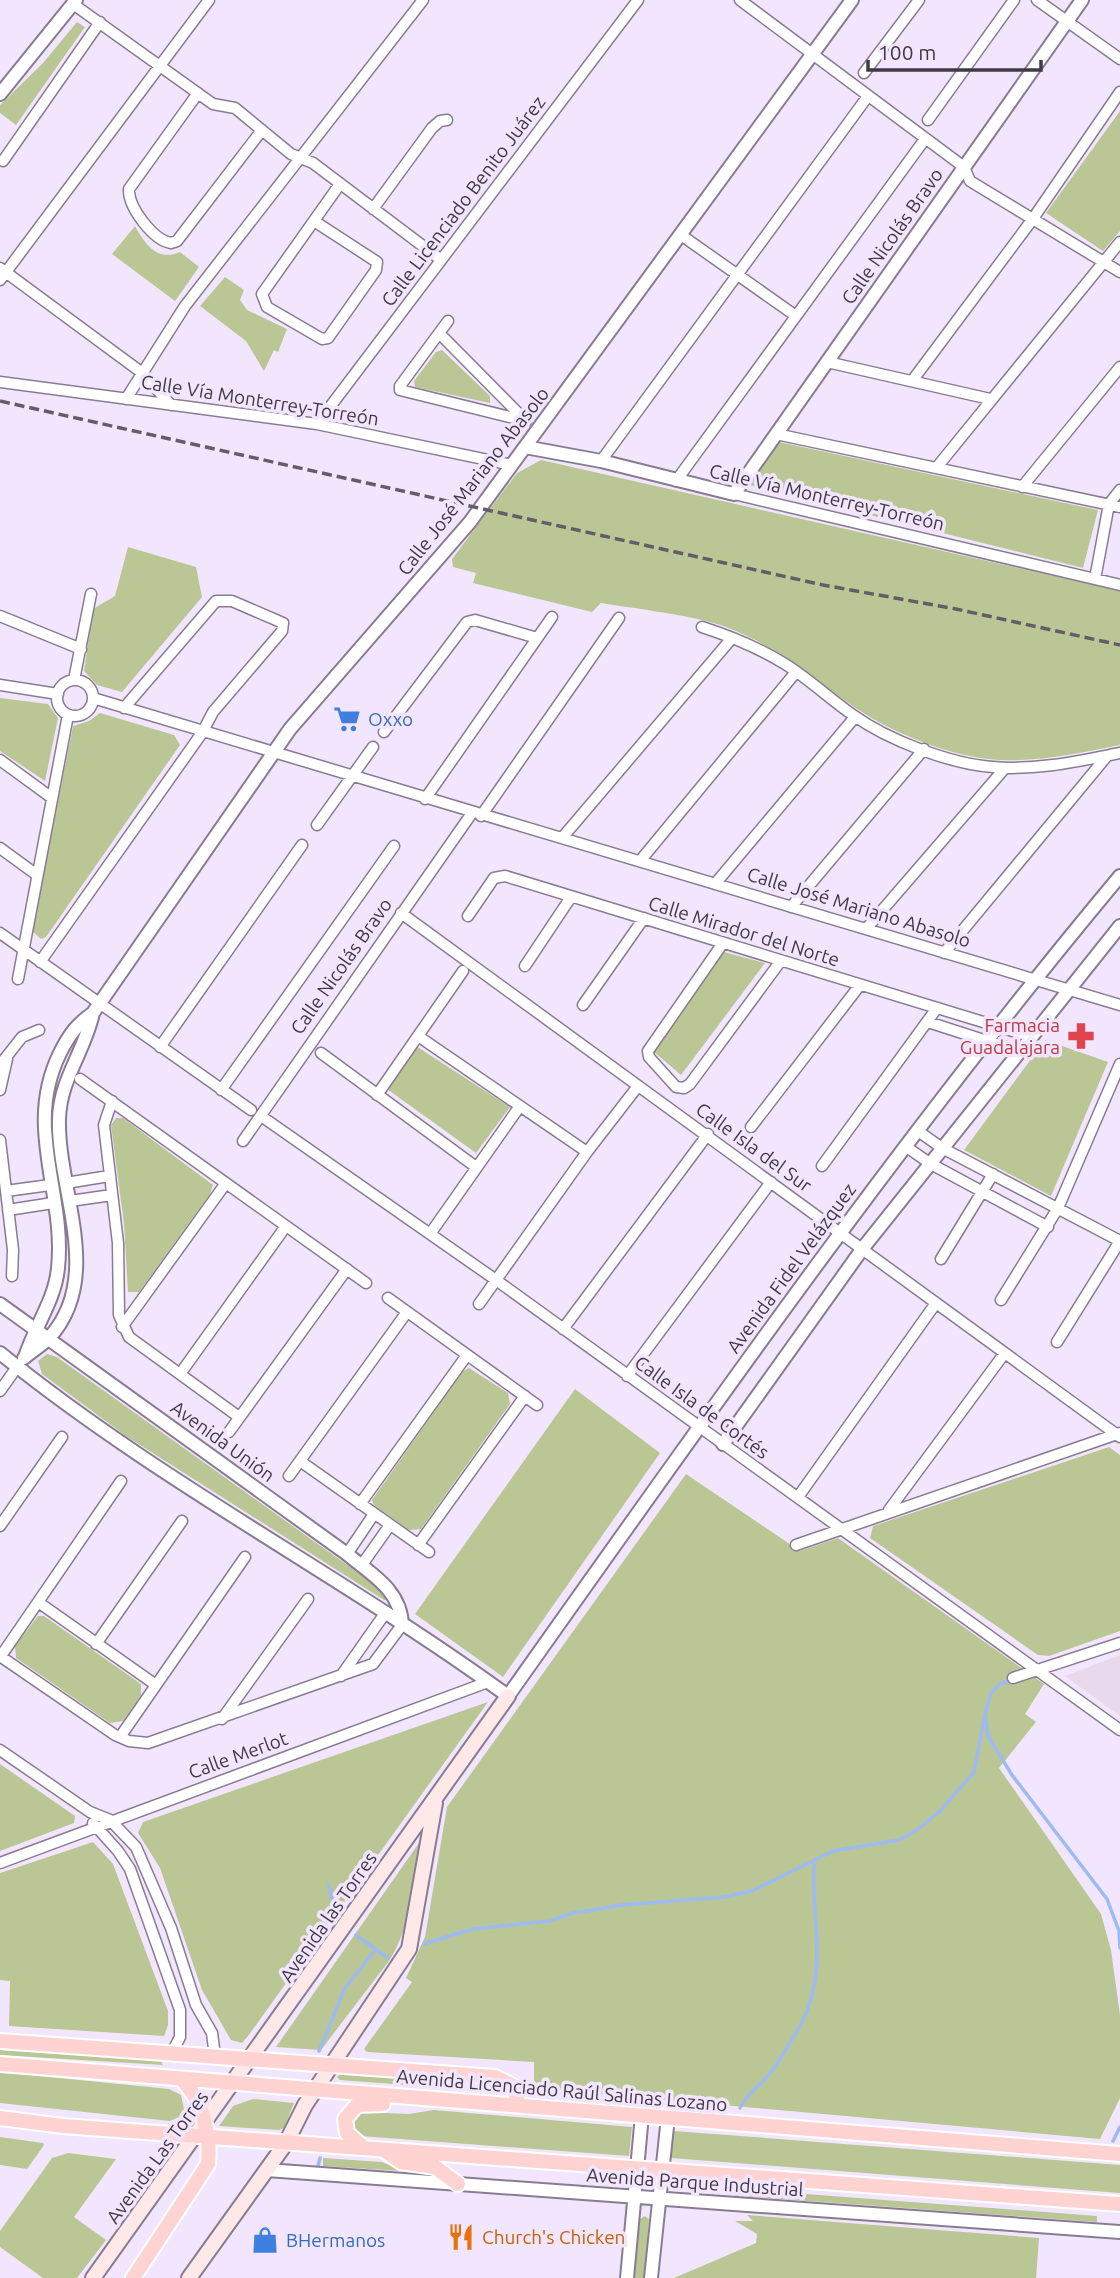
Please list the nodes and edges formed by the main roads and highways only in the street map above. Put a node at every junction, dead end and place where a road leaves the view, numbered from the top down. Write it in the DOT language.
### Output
graph roads {
  1 [pos="508,1696"];
  2 [pos="436,1798"];
  3 [pos="0,2041"];
  4 [pos="252,2059"];
  5 [pos="0,2064"];
  6 [pos="332,2065"];
  7 [pos="183,2080"];
  8 [pos="235,2082"];
  9 [pos="315,2090"];
  10 [pos="443,2099"];
  11 [pos="519,2105"];
  12 [pos="0,2118"];
  13 [pos="200,2138"];
  14 [pos="286,2143"];
  15 [pos="365,2148"];
  16 [pos="384,2150"];
  17 [pos="1120,2154"];
  18 [pos="458,2184"];
  19 [pos="1120,2204"];
  20 [pos="93,2278"];
  21 [pos="133,2278"];
  22 [pos="189,2278"];
  1 -- 2 [label="main road, Avenida las Torres"];
  2 -- 4 [label="main road, Avenida las Torres"];
  2 -- 6 [label="main road, Avenida las Torres"];
  3 -- 4 [label="main road"];
  4 -- 6 [label="main road"];
  4 -- 8 [label="main road, Avenida Las Torres"];
  5 -- 7 [label="main road, Avenida Licenciado Raúl Salinas Lozano"];
  6 -- 9 [label="main road"];
  6 -- 11 [label="main road"];
  7 -- 8 [label="main road, Avenida Licenciado Raúl Salinas Lozano"];
  7 -- 13 [label="main road"];
  8 -- 9 [label="main road, Avenida Licenciado Raúl Salinas Lozano"];
  8 -- 13 [label="main road, Avenida Las Torres"];
  9 -- 10 [label="main road, Avenida Licenciado Raúl Salinas Lozano"];
  9 -- 14 [label="main road"];
  10 -- 11 [label="main road, Avenida Licenciado Raúl Salinas Lozano"];
  10 -- 15 [label="main road"];
  11 -- 17 [label="main road, Avenida Licenciado Raúl Salinas Lozano"];
  12 -- 13 [label="main road"];
  13 -- 14 [label="main road"];
  13 -- 20 [label="main road, Avenida Las Torres"];
  13 -- 21 [label="main road"];
  14 -- 15 [label="main road"];
  14 -- 22 [label="main road"];
  15 -- 16 [label="main road"];
  16 -- 18 [label="main road"];
  16 -- 19 [label="main road"];
}
